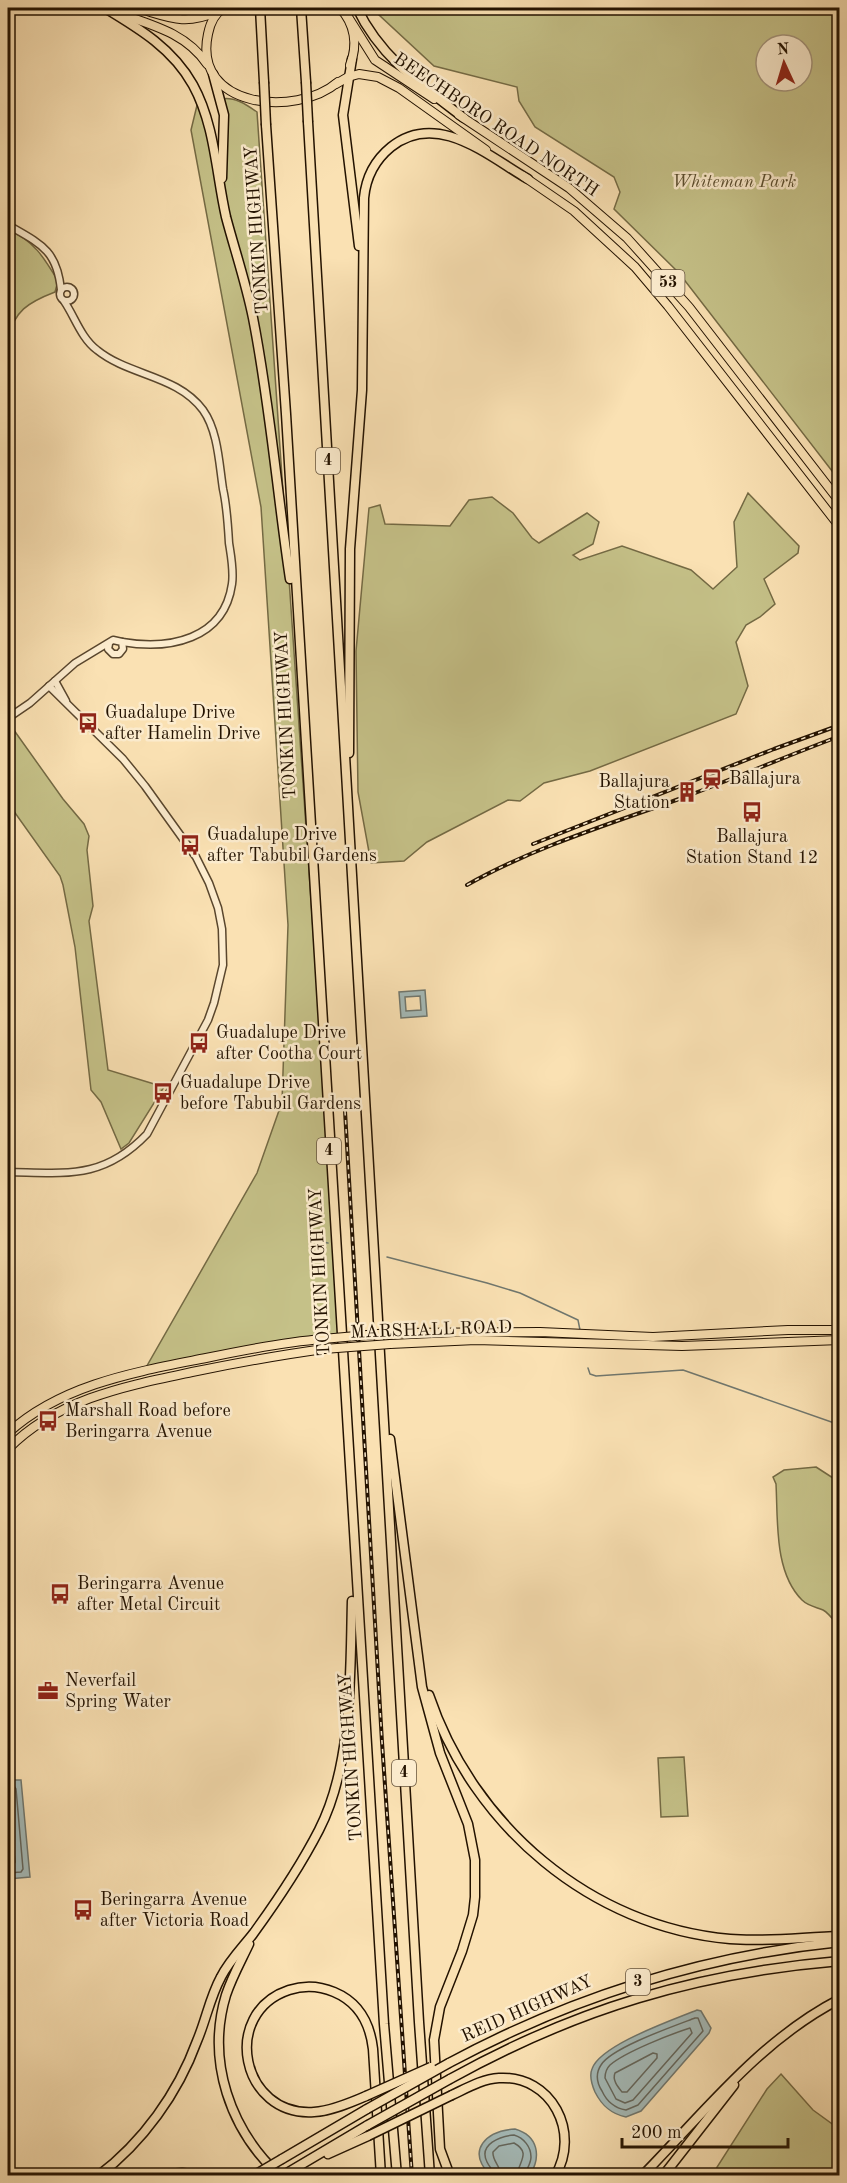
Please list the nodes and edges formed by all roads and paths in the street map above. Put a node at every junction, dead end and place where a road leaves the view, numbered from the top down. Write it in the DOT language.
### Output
graph roads {
  1 [pos="104,8"];
  2 [pos="137,8"];
  3 [pos="260,8"];
  4 [pos="340,8"];
  5 [pos="357,8"];
  6 [pos="219,10"];
  7 [pos="301,11"];
  8 [pos="348,17"];
  9 [pos="352,59"];
  10 [pos="213,73"];
  11 [pos="348,77"];
  12 [pos="336,84"];
  13 [pos="464,118"];
  14 [pos="528,179"];
  15 [pos="222,193"];
  16 [pos="8,225"];
  17 [pos="59,275"];
  18 [pos="362,282"];
  19 [pos="70,288"];
  20 [pos="61,290"];
  21 [pos="73,298"];
  22 [pos="64,301"];
  23 [pos="74,315"];
  24 [pos="737,371"];
  25 [pos="734,391"];
  26 [pos="840,502"];
  27 [pos="840,527"];
  28 [pos="298,633"];
  29 [pos="109,644"];
  30 [pos="122,646"];
  31 [pos="110,652"];
  32 [pos="91,655"];
  33 [pos="55,681"];
  34 [pos="49,686"];
  35 [pos="66,701"];
  36 [pos="8,718"];
  37 [pos="346,800"];
  38 [pos="8,1172"];
  39 [pos="840,1330"];
  40 [pos="840,1340"];
  41 [pos="380,1370"];
  42 [pos="343,1372"];
  43 [pos="8,1433"];
  44 [pos="8,1449"];
  45 [pos="417,1648"];
  46 [pos="254,1933"];
  47 [pos="840,1936"];
  48 [pos="840,1942"];
  49 [pos="840,1961"];
  50 [pos="840,1999"];
  51 [pos="449,2061"];
  52 [pos="752,2063"];
  53 [pos="294,2169"];
  54 [pos="98,2175"];
  55 [pos="146,2175"];
  56 [pos="207,2175"];
  57 [pos="253,2175"];
  58 [pos="281,2175"];
  59 [pos="381,2175"];
  60 [pos="397,2175"];
  61 [pos="430,2175"];
  62 [pos="450,2175"];
  63 [pos="555,2175"];
  64 [pos="642,2175"];
  65 [pos="663,2175"];
  1 -- 10 [label="main road"];
  1 -- 15 [label="highway"];
  2 -- 6 [label="main road"];
  3 -- 28 [label="highway, TONKIN HIGHWAY / 4, bridge"];
  4 -- 8 [label="main road, BEECHBORO ROAD NORTH"];
  5 -- 13 [label="highway"];
  6 -- 10 [label="main road"];
  7 -- 37 [label="highway, 4, bridge"];
  8 -- 9 [label="main road"];
  8 -- 13 [label="main road, BEECHBORO ROAD NORTH / 53"];
  9 -- 11 [label="highway"];
  9 -- 12 [label="main road"];
  10 -- 12 [label="main road"];
  10 -- 15 [label="highway"];
  11 -- 12 [label="main road"];
  11 -- 14 [label="main road, BEECHBORO ROAD NORTH / 53"];
  11 -- 18 [label="highway"];
  13 -- 24 [label="main road, BEECHBORO ROAD NORTH / 53"];
  14 -- 18 [label="highway"];
  14 -- 25 [label="main road, BEECHBORO ROAD NORTH / 53"];
  15 -- 28 [label="highway"];
  16 -- 17 [label="street"];
  17 -- 19 [label="street"];
  17 -- 20 [label="street"];
  18 -- 37 [label="highway"];
  19 -- 20 [label="street"];
  19 -- 21 [label="street"];
  20 -- 22 [label="street"];
  21 -- 22 [label="street"];
  21 -- 23 [label="street"];
  22 -- 23 [label="street"];
  23 -- 30 [label="street"];
  24 -- 25 [label="main road, 53"];
  24 -- 26 [label="main road, BEECHBORO ROAD NORTH / 53"];
  25 -- 27 [label="main road, 53"];
  28 -- 42 [label="highway, TONKIN HIGHWAY / 4"];
  29 -- 30 [label="street"];
  29 -- 31 [label="street"];
  29 -- 32 [label="street"];
  30 -- 31 [label="street"];
  31 -- 32 [label="street"];
  32 -- 33 [label="street"];
  33 -- 34 [label="street"];
  33 -- 35 [label="street"];
  34 -- 35 [label="street"];
  34 -- 36 [label="street"];
  35 -- 38 [label="street"];
  37 -- 41 [label="highway, 4"];
  39 -- 43 [label="main road, MARSHALL ROAD, bridge"];
  40 -- 44 [label="main road, MARSHALL ROAD, bridge"];
  41 -- 45 [label="highway"];
  41 -- 61 [label="highway, 4"];
  42 -- 46 [label="highway"];
  42 -- 60 [label="highway, TONKIN HIGHWAY / 4"];
  45 -- 47 [label="highway"];
  45 -- 62 [label="highway"];
  46 -- 54 [label="highway"];
  46 -- 58 [label="highway"];
  48 -- 51 [label="highway, REID HIGHWAY / 3"];
  49 -- 53 [label="highway, REID HIGHWAY / 3, bridge"];
  50 -- 52 [label="highway"];
  51 -- 57 [label="highway, REID HIGHWAY, bridge"];
  51 -- 59 [label="highway, bridge"];
  52 -- 64 [label="highway"];
  52 -- 65 [label="highway"];
  53 -- 58 [label="highway, REID HIGHWAY / 3"];
  53 -- 63 [label="highway, bridge"];
  55 -- 56 [label="highway"];
}
